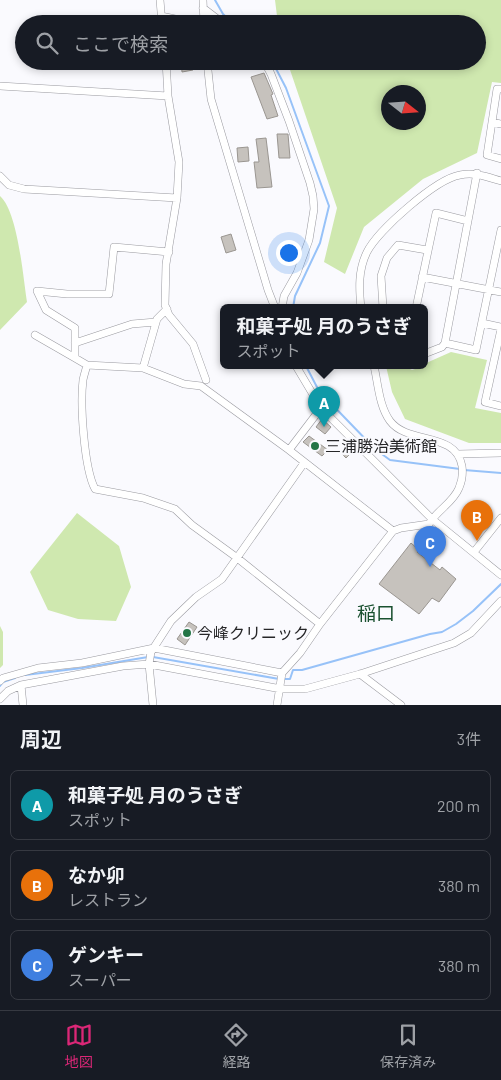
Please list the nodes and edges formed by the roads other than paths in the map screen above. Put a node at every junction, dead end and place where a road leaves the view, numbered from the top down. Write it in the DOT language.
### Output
graph roads {
  1 [pos="160,0"];
  2 [pos="203,4"];
  3 [pos="161,15"];
  4 [pos="215,15"];
  5 [pos="167,70"];
  6 [pos="208,70"];
  7 [pos="270,70"];
  8 [pos="0,86"];
  9 [pos="501,89"];
  10 [pos="168,96"];
  11 [pos="492,122"];
  12 [pos="501,124"];
  13 [pos="501,159"];
  14 [pos="476,173"];
  15 [pos="0,176"];
  16 [pos="501,181"];
  17 [pos="177,198"];
  18 [pos="468,221"];
  19 [pos="501,230"];
  20 [pos="427,250"];
  21 [pos="169,252"];
  22 [pos="422,277"];
  23 [pos="455,283"];
  24 [pos="489,290"];
  25 [pos="501,292"];
  26 [pos="273,304"];
  27 [pos="283,304"];
  28 [pos="360,304"];
  29 [pos="383,304"];
  30 [pos="417,304"];
  31 [pos="167,308"];
  32 [pos="156,322"];
  33 [pos="482,323"];
  34 [pos="501,328"];
  35 [pos="35,334"];
  36 [pos="75,343"];
  37 [pos="445,343"];
  38 [pos="428,352"];
  39 [pos="75,358"];
  40 [pos="87,364"];
  41 [pos="143,368"];
  42 [pos="298,369"];
  43 [pos="375,369"];
  44 [pos="206,380"];
  45 [pos="501,406"];
  46 [pos="321,408"];
  47 [pos="289,450"];
  48 [pos="501,453"];
  49 [pos="458,455"];
  50 [pos="304,463"];
  51 [pos="501,518"];
  52 [pos="432,519"];
  53 [pos="393,531"];
  54 [pos="474,552"];
  55 [pos="236,557"];
  56 [pos="501,575"];
  57 [pos="501,601"];
  58 [pos="320,624"];
  59 [pos="152,650"];
  60 [pos="149,664"];
  61 [pos="282,673"];
  62 [pos="360,674"];
  63 [pos="0,681"];
  64 [pos="21,685"];
  65 [pos="281,689"];
  66 [pos="0,699"];
  67 [pos="23,705"];
  68 [pos="153,705"];
  69 [pos="278,705"];
  70 [pos="401,705"];
  1 -- 3 [label="street"];
  2 -- 4 [label="street"];
  5 -- 10 [label="street"];
  6 -- 26 [label="street"];
  7 -- 27 [label="street"];
  8 -- 10 [label="street"];
  9 -- 11 [label="street"];
  10 -- 17 [label="street"];
  11 -- 12 [label="street"];
  11 -- 13 [label="street"];
  14 -- 16 [label="street"];
  14 -- 18 [label="street"];
  14 -- 28 [label="street"];
  15 -- 17 [label="street"];
  17 -- 21 [label="street"];
  18 -- 20 [label="street"];
  18 -- 23 [label="street"];
  19 -- 24 [label="street"];
  20 -- 22 [label="street"];
  20 -- 29 [label="street"];
  21 -- 31 [label="street"];
  21 -- 36 [label="street"];
  22 -- 23 [label="street"];
  22 -- 30 [label="street"];
  23 -- 24 [label="street"];
  23 -- 37 [label="street"];
  24 -- 25 [label="street"];
  24 -- 33 [label="street"];
  31 -- 32 [label="street"];
  31 -- 44 [label="street"];
  32 -- 36 [label="street"];
  32 -- 41 [label="street"];
  33 -- 34 [label="street"];
  33 -- 37 [label="street"];
  34 -- 45 [label="street"];
  35 -- 39 [label="street"];
  36 -- 39 [label="street"];
  37 -- 38 [label="street"];
  39 -- 40 [label="street"];
  40 -- 41 [label="street"];
  40 -- 55 [label="street"];
  41 -- 47 [label="street"];
  42 -- 46 [label="street"];
  43 -- 49 [label="street"];
  46 -- 47 [label="street"];
  46 -- 52 [label="street"];
  47 -- 50 [label="street"];
  48 -- 49 [label="street"];
  49 -- 52 [label="street"];
  50 -- 53 [label="street"];
  50 -- 55 [label="street"];
  51 -- 54 [label="street"];
  52 -- 53 [label="street"];
  52 -- 54 [label="street"];
  53 -- 58 [label="street"];
  54 -- 56 [label="street"];
  55 -- 58 [label="street"];
  55 -- 59 [label="street"];
  57 -- 62 [label="street"];
  58 -- 61 [label="street"];
  59 -- 60 [label="street"];
  59 -- 61 [label="street"];
  59 -- 63 [label="street"];
  60 -- 64 [label="street"];
  60 -- 65 [label="street"];
  60 -- 68 [label="street"];
  61 -- 65 [label="street"];
  62 -- 65 [label="street"];
  62 -- 70 [label="street"];
  64 -- 66 [label="street"];
  64 -- 67 [label="street"];
  65 -- 69 [label="street"];
}
